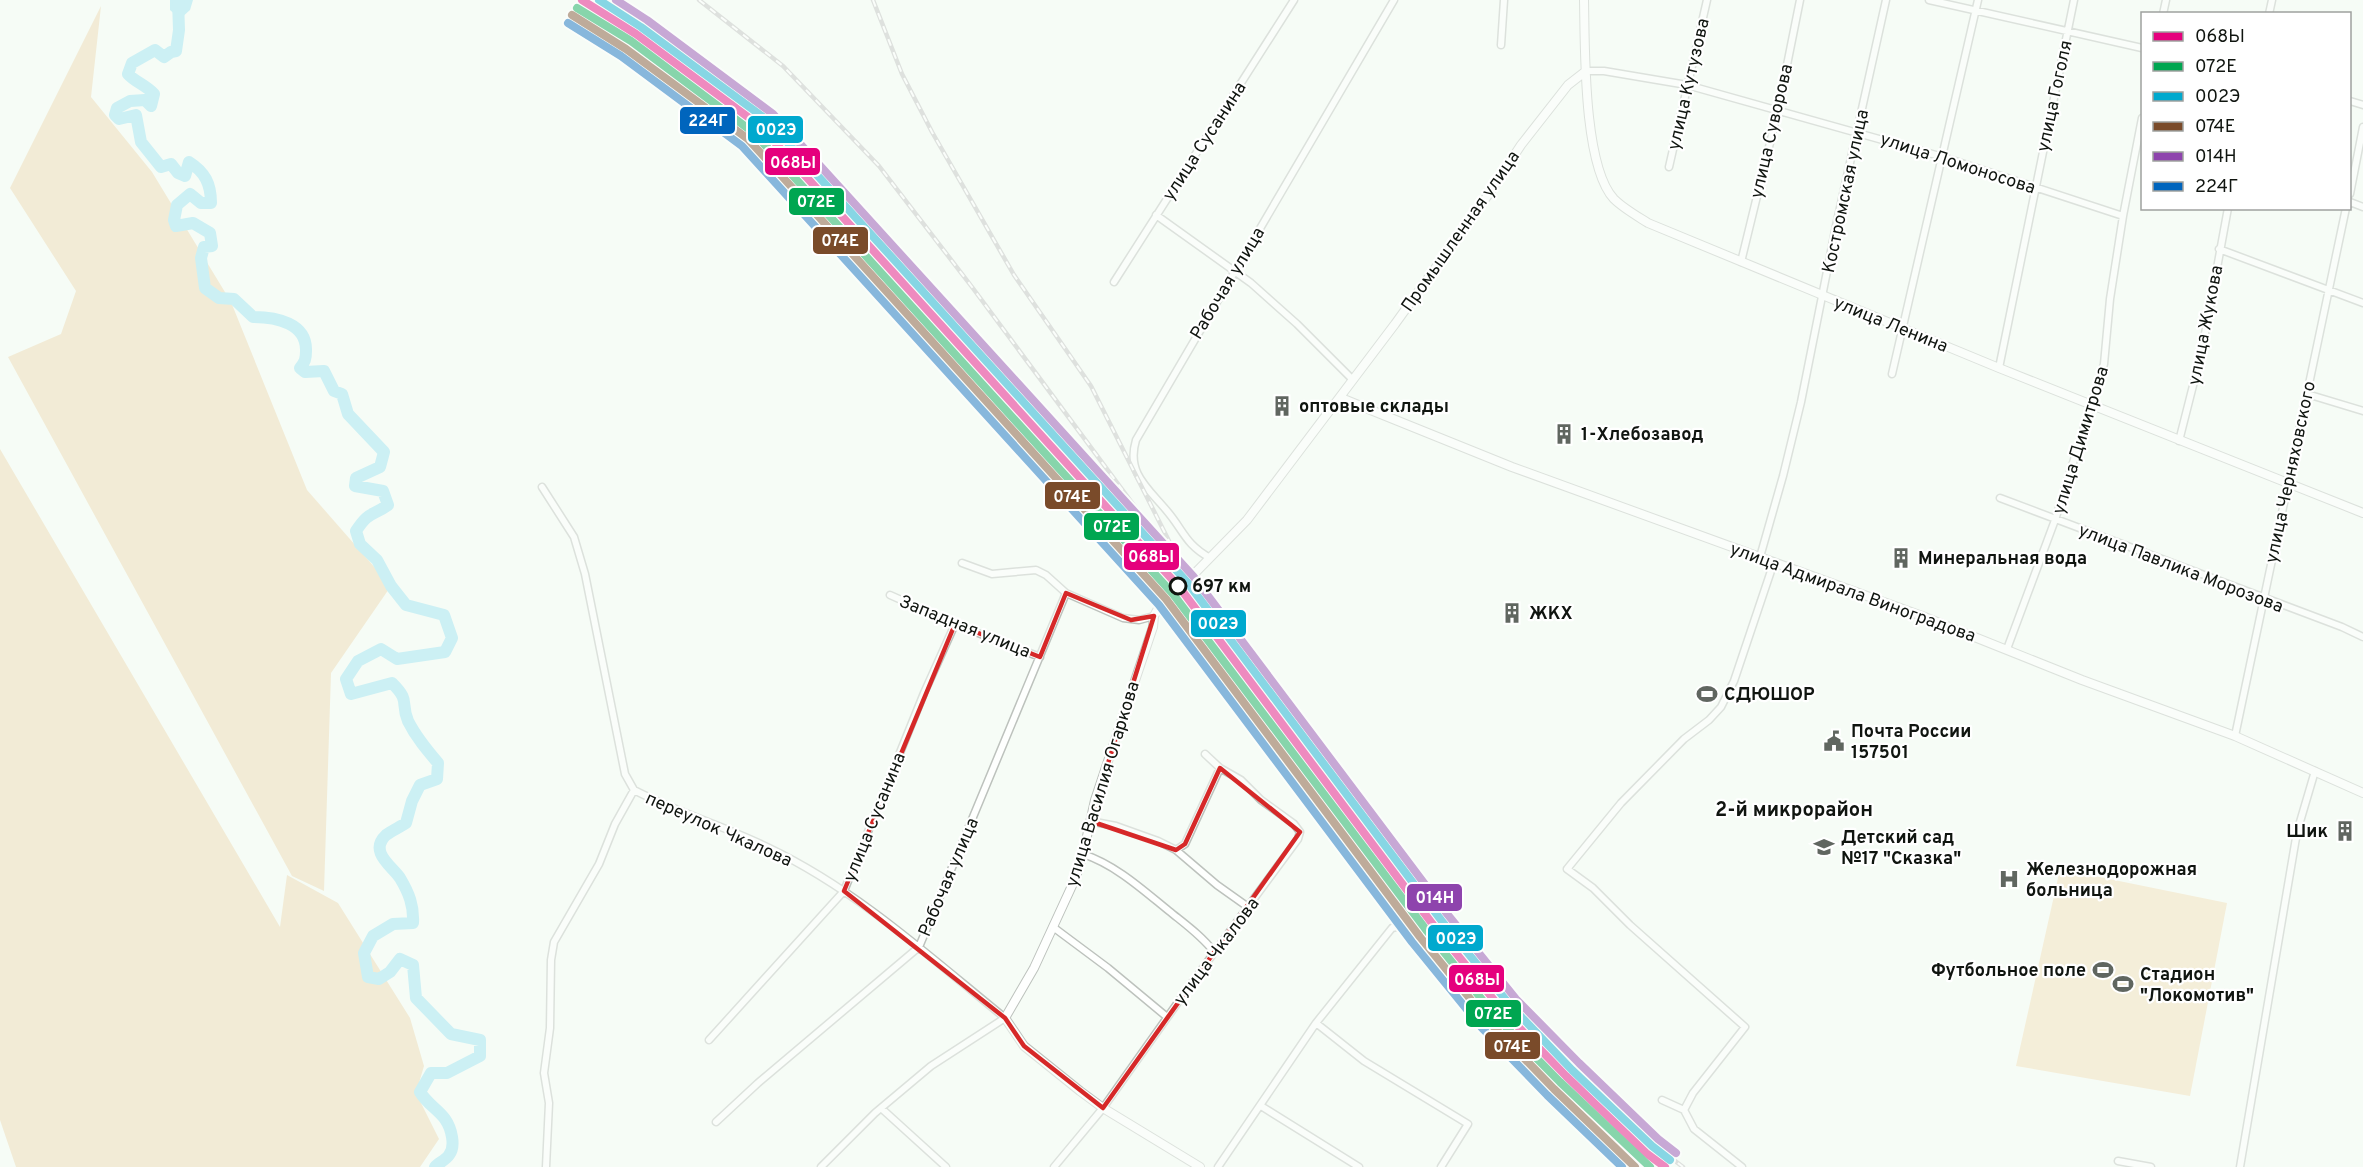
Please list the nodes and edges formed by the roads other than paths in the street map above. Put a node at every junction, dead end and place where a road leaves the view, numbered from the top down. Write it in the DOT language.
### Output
graph roads {
  1 [pos="1294,0"];
  2 [pos="1394,0"];
  3 [pos="1504,0"];
  4 [pos="1584,0"];
  5 [pos="1707,0"];
  6 [pos="1800,0"];
  7 [pos="1886,0"];
  8 [pos="1929,0"];
  9 [pos="1978,0"];
  10 [pos="2074,0"];
  11 [pos="1976,10"];
  12 [pos="2068,30"];
  13 [pos="1501,45"];
  14 [pos="2141,48"];
  15 [pos="1586,71"];
  16 [pos="1687,85"];
  17 [pos="1778,110"];
  18 [pos="2141,123"];
  19 [pos="2363,127"];
  20 [pos="1857,132"];
  21 [pos="1943,157"];
  22 [pos="1669,167"];
  23 [pos="2351,184"];
  24 [pos="2035,187"];
  25 [pos="2228,210"];
  26 [pos="2346,210"];
  27 [pos="1156,215"];
  28 [pos="2123,216"];
  29 [pos="2219,249"];
  30 [pos="1741,262"];
  31 [pos="1234,270"];
  32 [pos="1114,282"];
  33 [pos="2329,291"];
  34 [pos="1823,296"];
  35 [pos="2363,303"];
  36 [pos="1902,328"];
  37 [pos="1999,368"];
  38 [pos="1892,374"];
  39 [pos="1353,380"];
  40 [pos="2307,394"];
  41 [pos="1341,398"];
  42 [pos="2092,405"];
  43 [pos="2363,411"];
  44 [pos="2179,441"];
  45 [pos="2289,485"];
  46 [pos="543,487"];
  47 [pos="2000,498"];
  48 [pos="2363,513"];
  49 [pos="2055,520"];
  50 [pos="1760,557"];
  51 [pos="1210,558"];
  52 [pos="1774,562"];
  53 [pos="962,563"];
  54 [pos="1066,593"];
  55 [pos="891,595"];
  56 [pos="2263,598"];
  57 [pos="1154,616"];
  58 [pos="955,624"];
  59 [pos="2363,637"];
  60 [pos="2007,649"];
  61 [pos="1040,657"];
  62 [pos="2235,736"];
  63 [pos="1205,754"];
  64 [pos="1220,768"];
  65 [pos="2315,771"];
  66 [pos="634,790"];
  67 [pos="2363,793"];
  68 [pos="1090,821"];
  69 [pos="1176,850"];
  70 [pos="1083,854"];
  71 [pos="844,891"];
  72 [pos="1248,908"];
  73 [pos="1053,927"];
  74 [pos="918,947"];
  75 [pos="1214,952"];
  76 [pos="1489,1008"];
  77 [pos="1167,1017"];
  78 [pos="1005,1018"];
  79 [pos="1316,1023"];
  80 [pos="709,1040"];
  81 [pos="1662,1100"];
  82 [pos="1261,1106"];
  83 [pos="881,1108"];
  84 [pos="1103,1108"];
  85 [pos="1684,1110"];
  86 [pos="716,1122"];
  87 [pos="2118,1161"];
  88 [pos="546,1167"];
  89 [pos="821,1167"];
  90 [pos="946,1167"];
  91 [pos="1054,1167"];
  92 [pos="1200,1167"];
  93 [pos="1218,1167"];
  94 [pos="1359,1167"];
  95 [pos="1442,1167"];
  96 [pos="1742,1167"];
  97 [pos="2151,1167"];
  98 [pos="2240,1167"];
  1 -- 27 [label="street, улица Сусанина"];
  2 -- 31 [label="street, Рабочая улица"];
  3 -- 13 [label="street"];
  4 -- 15 [label="street, улица Ленина"];
  5 -- 16 [label="street, улица Кутузова"];
  6 -- 17 [label="street, улица Суворова"];
  7 -- 20 [label="street, Костромская улица"];
  8 -- 11 [label="street"];
  9 -- 11 [label="street"];
  10 -- 12 [label="street, улица Гоголя"];
  11 -- 12 [label="street"];
  11 -- 21 [label="street"];
  12 -- 14 [label="street"];
  12 -- 24 [label="street, улица Гоголя"];
  15 -- 16 [label="street, улица Ломоносова"];
  15 -- 30 [label="street, улица Ленина"];
  15 -- 39 [label="street, Промышленная улица"];
  16 -- 17 [label="street, улица Ломоносова"];
  16 -- 22 [label="street, улица Кутузова"];
  17 -- 20 [label="street, улица Ломоносова"];
  17 -- 30 [label="street, улица Суворова"];
  18 -- 28 [label="street, улица Димитрова"];
  19 -- 23 [label="street"];
  20 -- 21 [label="street, улица Ломоносова"];
  20 -- 34 [label="street, Костромская улица"];
  21 -- 24 [label="street, улица Ломоносова"];
  21 -- 36 [label="street"];
  24 -- 28 [label="street, улица Ломоносова"];
  24 -- 37 [label="street, улица Гоголя"];
  25 -- 29 [label="street, улица Жукова"];
  26 -- 33 [label="street, улица Черняховского"];
  27 -- 31 [label="street"];
  27 -- 32 [label="street, улица Сусанина"];
  28 -- 42 [label="street, улица Димитрова"];
  29 -- 33 [label="street"];
  29 -- 44 [label="street, улица Жукова"];
  30 -- 34 [label="street, улица Ленина"];
  31 -- 39 [label="street"];
  31 -- 51 [label="street, Рабочая улица"];
  33 -- 35 [label="street"];
  33 -- 40 [label="street, улица Черняховского"];
  34 -- 36 [label="street, улица Ленина"];
  34 -- 50 [label="street, Костромская улица"];
  36 -- 37 [label="street, улица Ленина"];
  36 -- 38 [label="street"];
  37 -- 42 [label="street, улица Ленина"];
  39 -- 41 [label="street, Промышленная улица"];
  40 -- 43 [label="street"];
  40 -- 45 [label="street, улица Черняховского"];
  41 -- 50 [label="street, улица Адмирала Виноградова"];
  41 -- 51 [label="street, Промышленная улица"];
  42 -- 44 [label="street, улица Ленина"];
  42 -- 49 [label="street, улица Димитрова"];
  44 -- 45 [label="street, улица Ленина"];
  45 -- 48 [label="street, улица Ленина"];
  45 -- 56 [label="street, улица Черняховского"];
  46 -- 66 [label="street, переулок Чкалова"];
  47 -- 49 [label="street, улица Павлика Морозова"];
  49 -- 56 [label="street, улица Павлика Морозова"];
  49 -- 60 [label="street, улица Димитрова"];
  50 -- 52 [label="street, улица Адмирала Виноградова"];
  51 -- 57 [label="street, улица Василия Огаркова"];
  52 -- 60 [label="street, улица Адмирала Виноградова"];
  52 -- 85 [label="street"];
  53 -- 54 [label="street"];
  54 -- 57 [label="street"];
  54 -- 61 [label="street, Рабочая улица"];
  55 -- 58 [label="street, Западная улица"];
  56 -- 59 [label="street, улица Павлика Морозова"];
  56 -- 62 [label="street, улица Черняховского"];
  57 -- 68 [label="street, улица Василия Огаркова"];
  58 -- 61 [label="street, Западная улица"];
  58 -- 71 [label="street, улица Сусанина"];
  60 -- 62 [label="street, улица Адмирала Виноградова"];
  61 -- 74 [label="street, Рабочая улица"];
  62 -- 65 [label="street, улица Адмирала Виноградова"];
  63 -- 64 [label="street, улица Чкалова"];
  64 -- 69 [label="street"];
  64 -- 72 [label="street, улица Чкалова"];
  65 -- 67 [label="street, улица Адмирала Виноградова"];
  65 -- 98 [label="street"];
  66 -- 71 [label="street, переулок Чкалова"];
  66 -- 88 [label="street"];
  68 -- 69 [label="street"];
  68 -- 70 [label="street, улица Василия Огаркова"];
  69 -- 72 [label="street"];
  70 -- 73 [label="street, улица Василия Огаркова"];
  70 -- 75 [label="street"];
  71 -- 74 [label="street, переулок Чкалова"];
  71 -- 80 [label="street, улица Сусанина"];
  72 -- 75 [label="street, улица Чкалова"];
  73 -- 77 [label="street"];
  73 -- 78 [label="street, улица Василия Огаркова"];
  74 -- 78 [label="street, переулок Чкалова"];
  74 -- 86 [label="street, Рабочая улица"];
  75 -- 77 [label="street, улица Чкалова"];
  76 -- 79 [label="street"];
  77 -- 84 [label="street, улица Чкалова"];
  78 -- 83 [label="street, улица Василия Огаркова"];
  78 -- 84 [label="street, переулок Чкалова"];
  79 -- 82 [label="street"];
  79 -- 95 [label="street"];
  81 -- 85 [label="street"];
  82 -- 93 [label="street"];
  82 -- 94 [label="street"];
  83 -- 89 [label="street, улица Василия Огаркова"];
  83 -- 90 [label="street"];
  84 -- 91 [label="street, улица Чкалова"];
  84 -- 92 [label="street, переулок Чкалова"];
  85 -- 96 [label="street"];
  87 -- 97 [label="street"];
}
